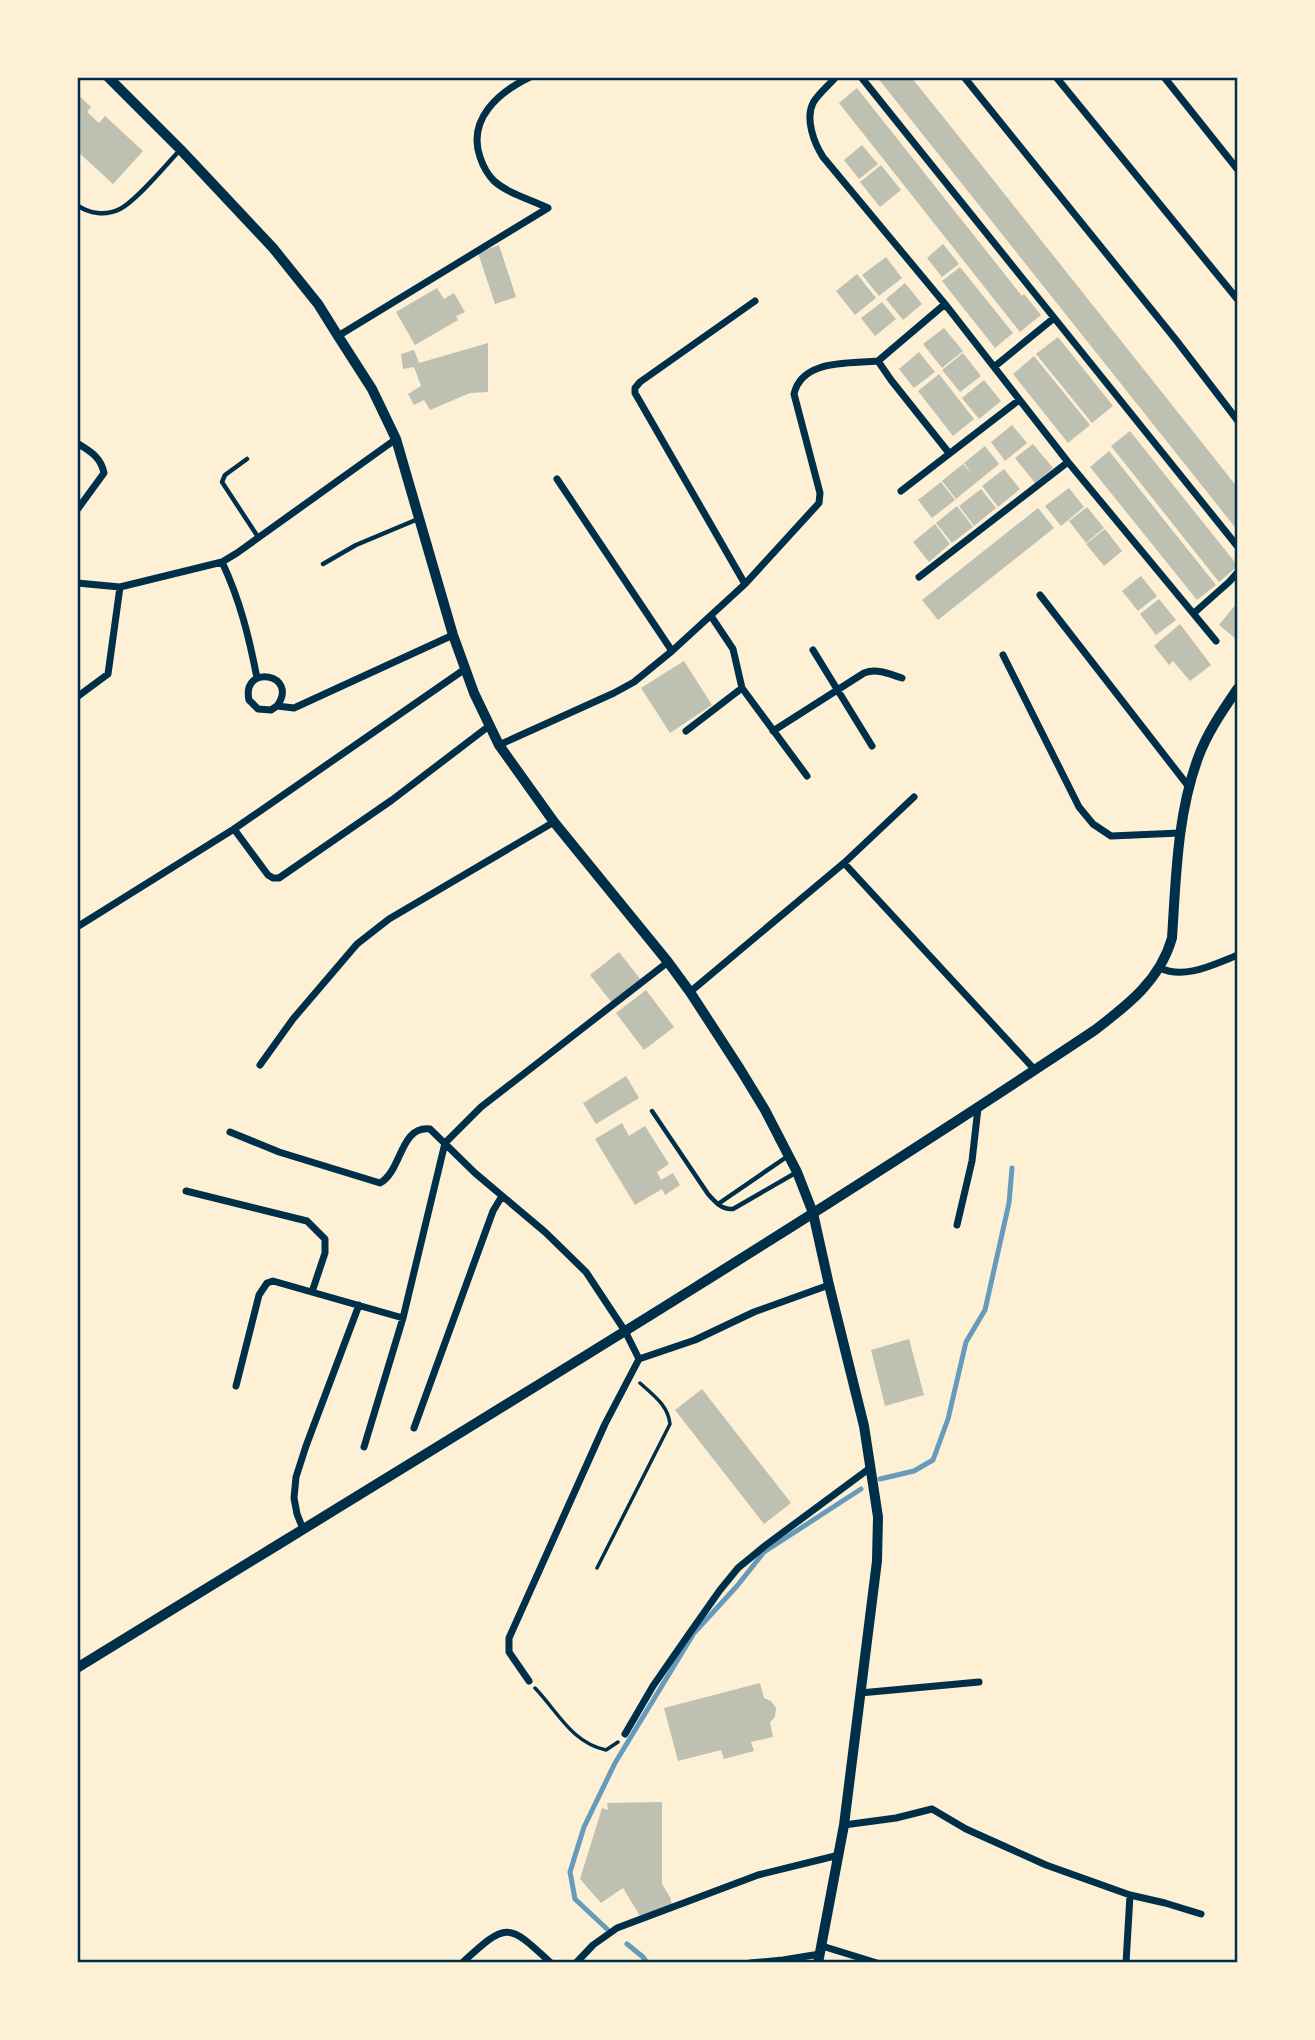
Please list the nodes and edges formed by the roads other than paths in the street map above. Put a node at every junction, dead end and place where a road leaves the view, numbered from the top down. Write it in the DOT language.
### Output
graph roads {
  1 [pos="108,77"];
  2 [pos="530,77"];
  3 [pos="836,77"];
  4 [pos="860,77"];
  5 [pos="964,77"];
  6 [pos="1056,77"];
  7 [pos="1164,77"];
  8 [pos="181,150"];
  9 [pos="1238,170"];
  10 [pos="77,205"];
  11 [pos="1238,300"];
  12 [pos="755,301"];
  13 [pos="945,304"];
  14 [pos="1054,318"];
  15 [pos="338,336"];
  16 [pos="878,361"];
  17 [pos="994,367"];
  18 [pos="1019,400"];
  19 [pos="1235,412"];
  20 [pos="1238,421"];
  21 [pos="396,439"];
  22 [pos="77,443"];
  23 [pos="949,453"];
  24 [pos="247,459"];
  25 [pos="1068,462"];
  26 [pos="557,480"];
  27 [pos="901,491"];
  28 [pos="77,510"];
  29 [pos="419,518"];
  30 [pos="259,538"];
  31 [pos="1238,547"];
  32 [pos="222,562"];
  33 [pos="323,564"];
  34 [pos="1238,572"];
  35 [pos="919,577"];
  36 [pos="77,583"];
  37 [pos="746,584"];
  38 [pos="120,587"];
  39 [pos="1040,595"];
  40 [pos="1194,613"];
  41 [pos="711,616"];
  42 [pos="453,635"];
  43 [pos="1216,641"];
  44 [pos="813,650"];
  45 [pos="672,652"];
  46 [pos="1003,655"];
  47 [pos="465,669"];
  48 [pos="257,678"];
  49 [pos="902,678"];
  50 [pos="742,688"];
  51 [pos="1238,688"];
  52 [pos="837,690"];
  53 [pos="77,697"];
  54 [pos="277,706"];
  55 [pos="489,726"];
  56 [pos="773,731"];
  57 [pos="686,732"];
  58 [pos="499,745"];
  59 [pos="872,746"];
  60 [pos="807,776"];
  61 [pos="1189,788"];
  62 [pos="914,797"];
  63 [pos="554,822"];
  64 [pos="234,829"];
  65 [pos="1180,833"];
  66 [pos="844,863"];
  67 [pos="77,927"];
  68 [pos="1238,955"];
  69 [pos="668,962"];
  70 [pos="1160,968"];
  71 [pos="690,992"];
  72 [pos="260,1065"];
  73 [pos="1035,1070"];
  74 [pos="978,1108"];
  75 [pos="652,1111"];
  76 [pos="230,1132"];
  77 [pos="446,1143"];
  78 [pos="789,1155"];
  79 [pos="797,1172"];
  80 [pos="186,1191"];
  81 [pos="502,1196"];
  82 [pos="718,1205"];
  83 [pos="813,1213"];
  84 [pos="957,1225"];
  85 [pos="829,1285"];
  86 [pos="312,1293"];
  87 [pos="359,1305"];
  88 [pos="402,1318"];
  89 [pos="625,1331"];
  90 [pos="639,1359"];
  91 [pos="236,1386"];
  92 [pos="414,1428"];
  93 [pos="364,1447"];
  94 [pos="870,1468"];
  95 [pos="303,1529"];
  96 [pos="77,1668"];
  97 [pos="529,1681"];
  98 [pos="979,1682"];
  99 [pos="860,1693"];
  100 [pos="625,1734"];
  101 [pos="844,1825"];
  102 [pos="839,1855"];
  103 [pos="1130,1895"];
  104 [pos="1200,1914"];
  105 [pos="820,1954"];
  106 [pos="462,1963"];
  107 [pos="551,1963"];
  108 [pos="576,1963"];
  109 [pos="750,1963"];
  110 [pos="877,1963"];
  111 [pos="1126,1963"];
  1 -- 8 [label="street"];
  2 -- 15 [label="street"];
  3 -- 13 [label="street"];
  4 -- 14 [label="street"];
  5 -- 19 [label="street"];
  6 -- 11 [label="street"];
  7 -- 9 [label="street"];
  8 -- 10 [label="lane"];
  8 -- 15 [label="street"];
  12 -- 37 [label="street"];
  13 -- 16 [label="street"];
  13 -- 17 [label="street"];
  14 -- 17 [label="street"];
  14 -- 31 [label="street"];
  15 -- 21 [label="street"];
  16 -- 23 [label="street"];
  16 -- 37 [label="street"];
  17 -- 18 [label="street"];
  18 -- 23 [label="street"];
  18 -- 25 [label="street"];
  19 -- 20 [label="street"];
  21 -- 29 [label="street"];
  21 -- 30 [label="street"];
  22 -- 28 [label="street"];
  23 -- 27 [label="street"];
  24 -- 30 [label="lane"];
  25 -- 35 [label="street"];
  25 -- 40 [label="street"];
  26 -- 45 [label="street"];
  29 -- 33 [label="lane"];
  29 -- 42 [label="street"];
  30 -- 32 [label="street"];
  32 -- 38 [label="street"];
  32 -- 48 [label="street"];
  34 -- 40 [label="street"];
  36 -- 38 [label="street"];
  37 -- 41 [label="street"];
  38 -- 53 [label="street"];
  39 -- 61 [label="street"];
  40 -- 43 [label="street"];
  41 -- 45 [label="street"];
  41 -- 50 [label="street"];
  42 -- 47 [label="street"];
  42 -- 54 [label="street"];
  44 -- 52 [label="street"];
  45 -- 58 [label="street"];
  46 -- 65 [label="street"];
  47 -- 55 [label="street"];
  47 -- 64 [label="street"];
  48 -- 54 [label="street"];
  48 -- 54 [label="street"];
  49 -- 52 [label="street"];
  50 -- 56 [label="street"];
  50 -- 57 [label="street"];
  51 -- 61 [label="main road"];
  52 -- 56 [label="street"];
  52 -- 59 [label="street"];
  55 -- 58 [label="street"];
  55 -- 64 [label="street"];
  56 -- 60 [label="street"];
  58 -- 63 [label="street"];
  61 -- 65 [label="main road"];
  62 -- 66 [label="street"];
  63 -- 69 [label="street"];
  63 -- 72 [label="street"];
  64 -- 67 [label="street"];
  65 -- 70 [label="main road"];
  66 -- 71 [label="street"];
  66 -- 73 [label="street"];
  68 -- 70 [label="street"];
  69 -- 71 [label="street"];
  69 -- 77 [label="street"];
  70 -- 73 [label="main road"];
  71 -- 78 [label="street"];
  73 -- 74 [label="main road"];
  74 -- 83 [label="main road"];
  74 -- 84 [label="street"];
  75 -- 82 [label="lane"];
  76 -- 77 [label="street"];
  77 -- 81 [label="street"];
  77 -- 88 [label="street"];
  78 -- 79 [label="street"];
  78 -- 82 [label="lane"];
  79 -- 82 [label="lane"];
  79 -- 83 [label="street"];
  80 -- 86 [label="street"];
  81 -- 89 [label="street"];
  81 -- 92 [label="street"];
  83 -- 85 [label="street"];
  83 -- 89 [label="main road"];
  85 -- 90 [label="street"];
  85 -- 94 [label="street"];
  86 -- 87 [label="street"];
  86 -- 91 [label="street"];
  87 -- 88 [label="street"];
  87 -- 95 [label="street"];
  88 -- 93 [label="street"];
  89 -- 90 [label="street"];
  89 -- 95 [label="main road"];
  90 -- 97 [label="street"];
  94 -- 99 [label="street"];
  94 -- 100 [label="street"];
  95 -- 96 [label="main road"];
  98 -- 99 [label="street"];
  99 -- 101 [label="street"];
  101 -- 102 [label="street"];
  101 -- 103 [label="street"];
  102 -- 105 [label="street"];
  102 -- 108 [label="street"];
  103 -- 104 [label="street"];
  103 -- 111 [label="street"];
  105 -- 109 [label="street"];
  105 -- 110 [label="street"];
  106 -- 107 [label="street"];
}
